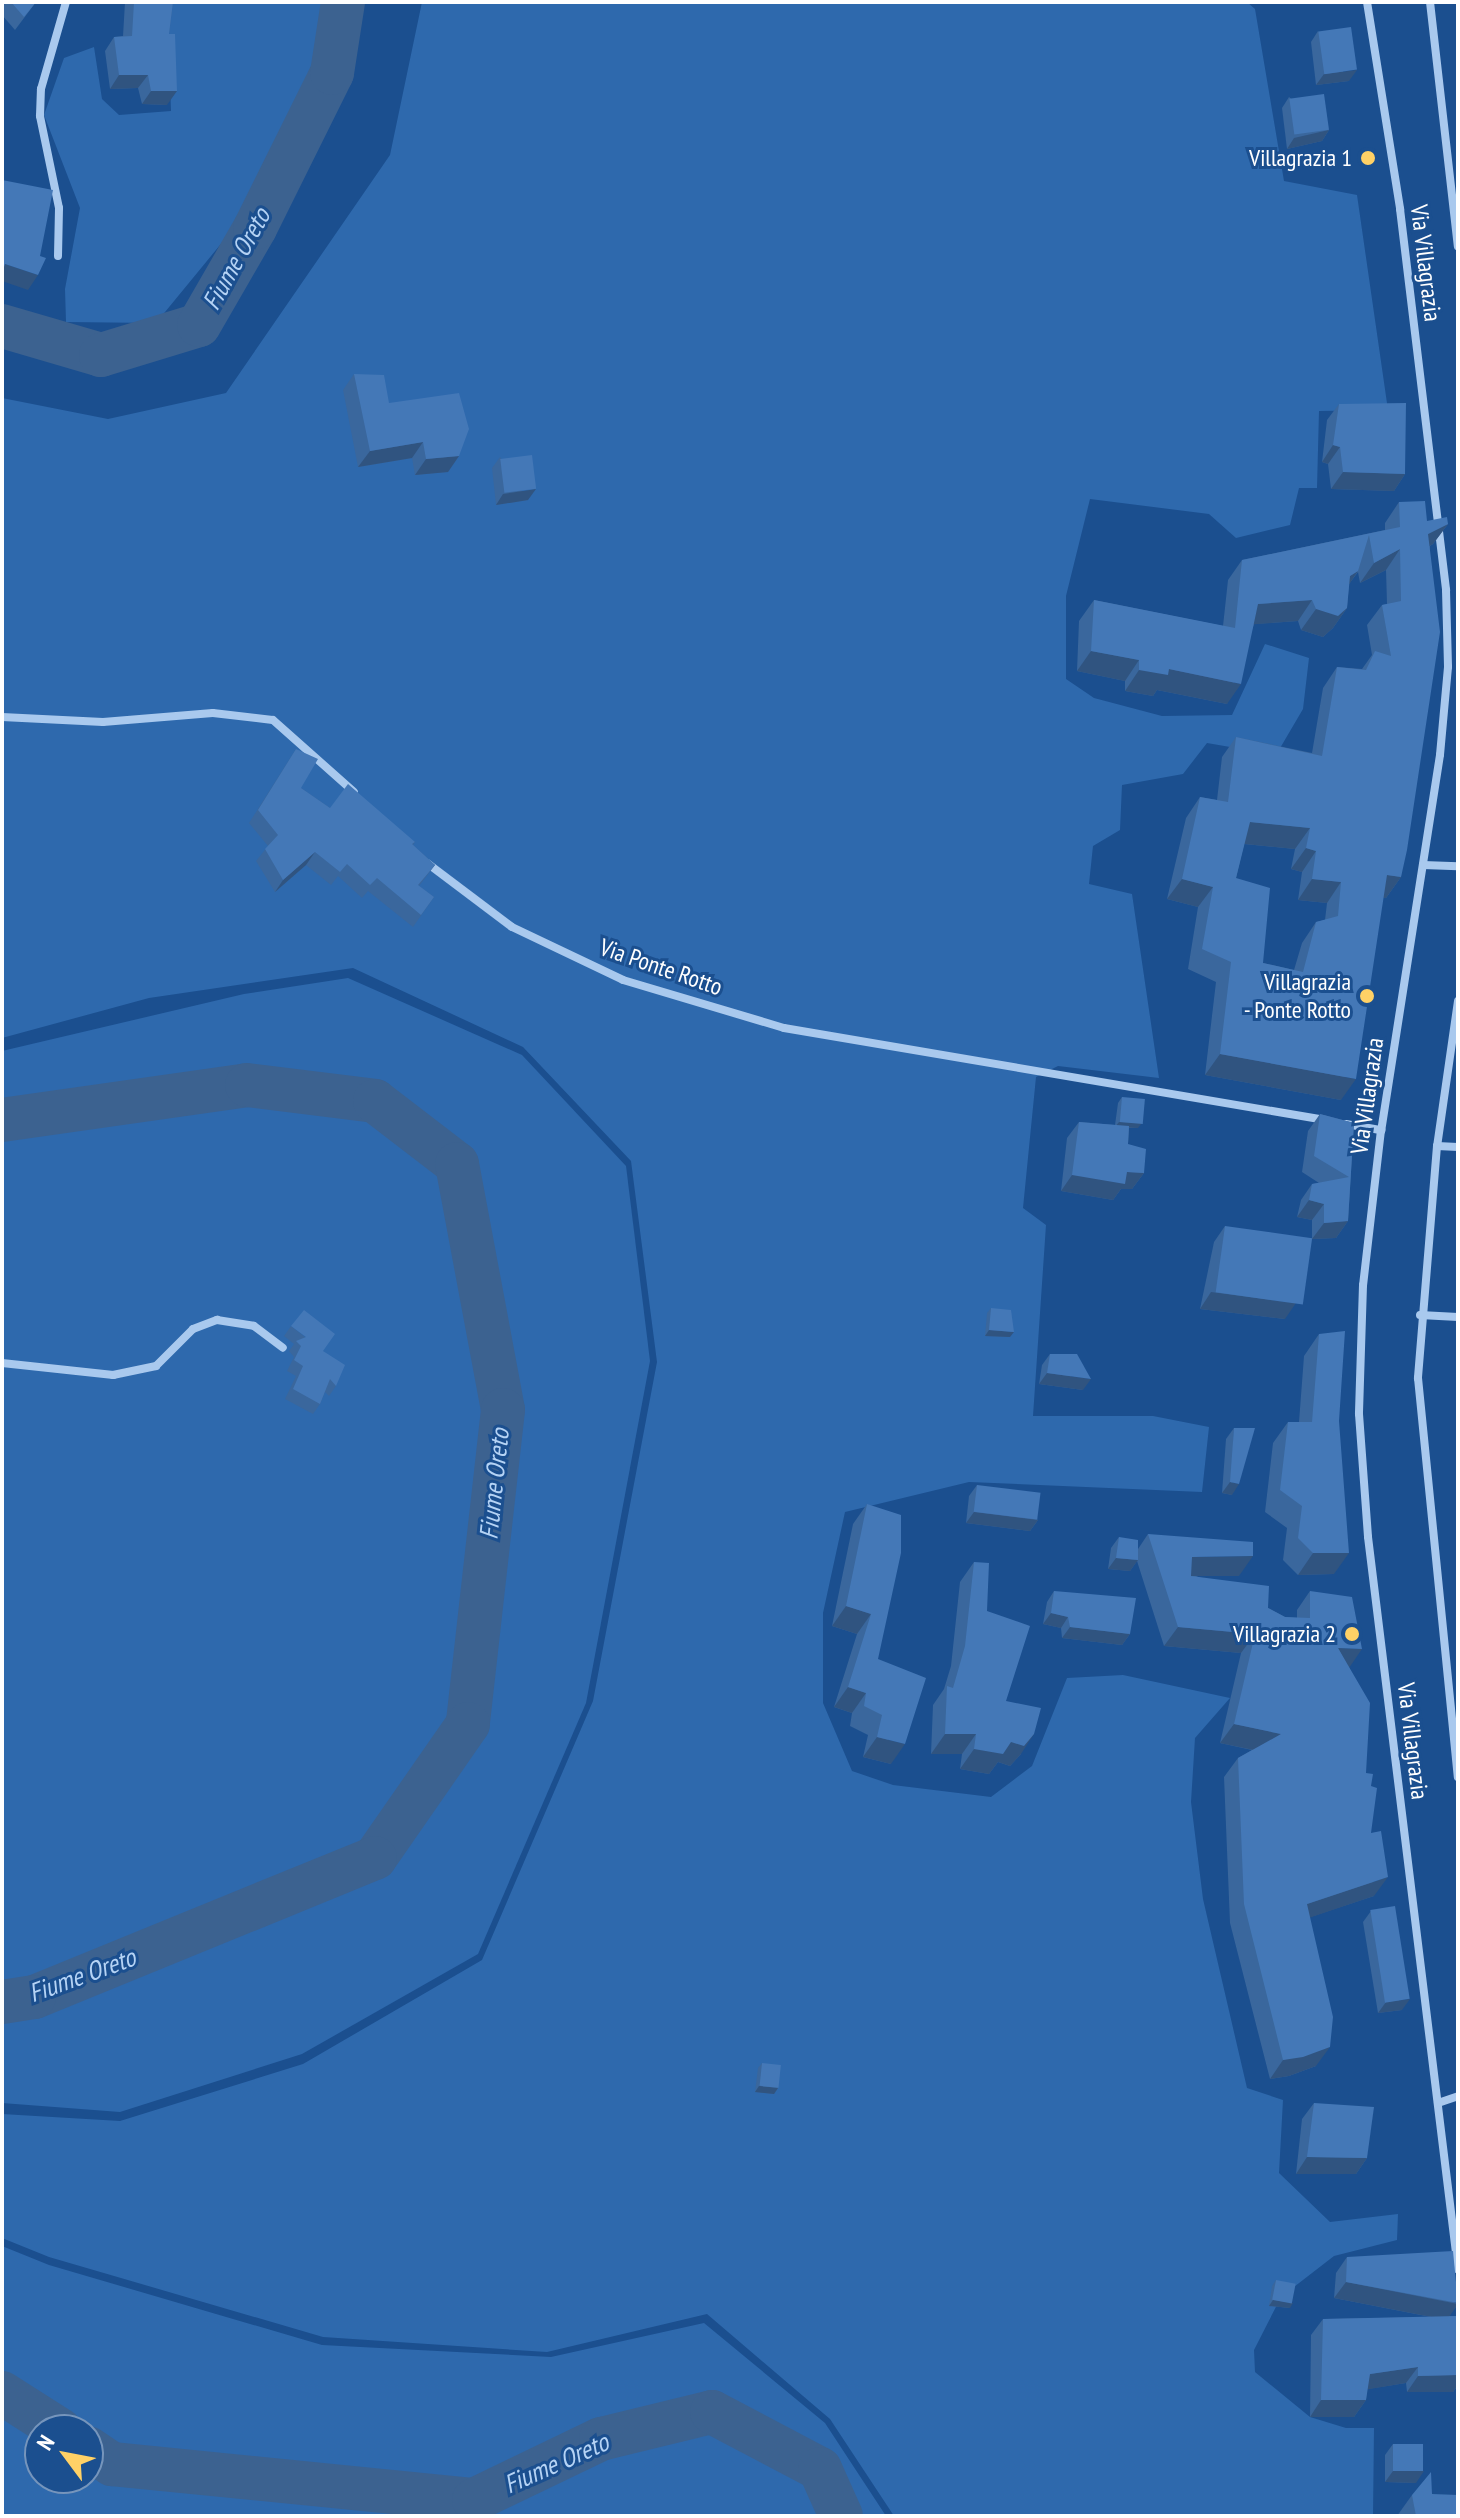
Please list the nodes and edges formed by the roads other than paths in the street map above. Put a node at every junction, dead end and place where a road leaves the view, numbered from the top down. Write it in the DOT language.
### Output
graph roads {
  1 [pos="66,2"];
  2 [pos="1367,2"];
  3 [pos="1430,2"];
  4 [pos="1458,246"];
  5 [pos="58,256"];
  6 [pos="2,717"];
  7 [pos="367,805"];
  8 [pos="418,854"];
  9 [pos="1423,865"];
  10 [pos="1458,866"];
  11 [pos="1458,1001"];
  12 [pos="1381,1130"];
  13 [pos="1437,1146"];
  14 [pos="1458,1147"];
  15 [pos="1420,1315"];
  16 [pos="1458,1317"];
  17 [pos="283,1348"];
  18 [pos="2,1363"];
  19 [pos="1458,1777"];
  20 [pos="1458,2096"];
  21 [pos="1438,2103"];
  22 [pos="1458,2269"];
  1 -- 5 [label="street"];
  2 -- 9 [label="street, Via Villagrazia"];
  3 -- 4 [label="street, Via Villagrazia"];
  6 -- 7 [label="street"];
  8 -- 12 [label="street, Via Ponte Rotto"];
  9 -- 10 [label="street"];
  9 -- 12 [label="street, Via Villagrazia"];
  11 -- 13 [label="street, Via Villagrazia"];
  12 -- 21 [label="street, Via Villagrazia"];
  13 -- 14 [label="street"];
  13 -- 15 [label="street, Via Villagrazia"];
  15 -- 16 [label="street"];
  15 -- 19 [label="street, Via Villagrazia"];
  17 -- 18 [label="street"];
  20 -- 21 [label="street"];
  21 -- 22 [label="street, Via Villagrazia"];
}
